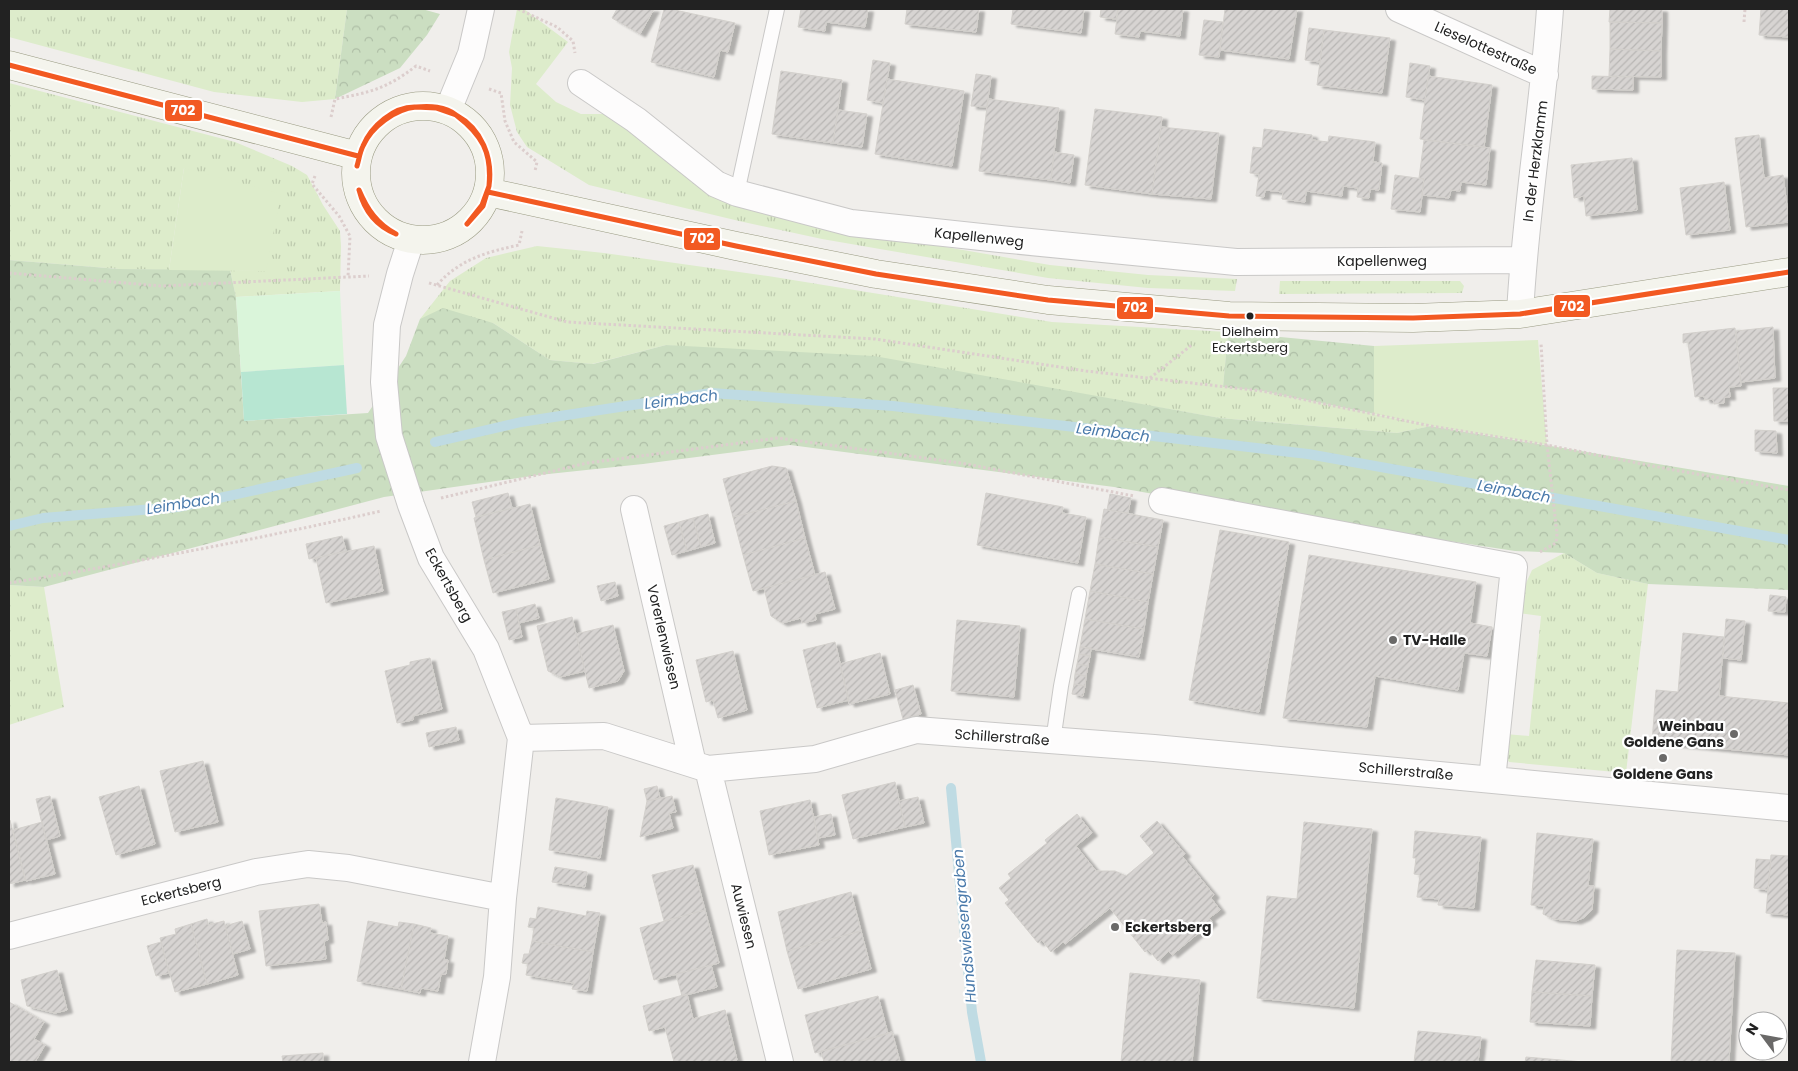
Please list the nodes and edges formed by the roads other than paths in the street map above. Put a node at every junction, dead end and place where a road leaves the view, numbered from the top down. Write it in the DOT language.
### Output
graph roads {
  1 [pos="481,9"];
  2 [pos="777,9"];
  3 [pos="1399,9"];
  4 [pos="1550,9"];
  5 [pos="9,65"];
  6 [pos="1546,74"];
  7 [pos="581,82"];
  8 [pos="448,110"];
  9 [pos="358,156"];
  10 [pos="488,192"];
  11 [pos="737,193"];
  12 [pos="411,240"];
  13 [pos="1523,260"];
  14 [pos="1789,272"];
  15 [pos="1529,313"];
  16 [pos="1162,501"];
  17 [pos="634,509"];
  18 [pos="1079,594"];
  19 [pos="521,738"];
  20 [pos="1053,740"];
  21 [pos="701,766"];
  22 [pos="1492,780"];
  23 [pos="1789,808"];
  24 [pos="503,898"];
  25 [pos="9,936"];
  26 [pos="482,1062"];
  27 [pos="780,1062"];
  1 -- 8 [label="street"];
  2 -- 11 [label="lane"];
  3 -- 6 [label="street, Lieselottestraße"];
  4 -- 6 [label="street, In der Herzklamm"];
  5 -- 9 [label="main road"];
  6 -- 13 [label="street, In der Herzklamm"];
  7 -- 11 [label="street, Kapellenweg"];
  8 -- 9 [label="main road"];
  8 -- 10 [label="main road"];
  9 -- 12 [label="main road"];
  10 -- 12 [label="main road"];
  10 -- 15 [label="main road"];
  11 -- 13 [label="street, Kapellenweg"];
  12 -- 19 [label="street, Eckertsberg"];
  13 -- 15 [label="street, In der Herzklamm"];
  14 -- 15 [label="main road"];
  16 -- 22 [label="street"];
  17 -- 21 [label="street, Vorerlenwiesen"];
  18 -- 20 [label="lane"];
  19 -- 21 [label="street, Schillerstraße"];
  19 -- 24 [label="street, Eckertsberg"];
  20 -- 21 [label="street, Schillerstraße"];
  20 -- 22 [label="street, Schillerstraße"];
  21 -- 27 [label="street, Auwiesen"];
  22 -- 23 [label="street, Schillerstraße"];
  24 -- 25 [label="street, Eckertsberg"];
  24 -- 26 [label="street, Eckertsberg"];
}
